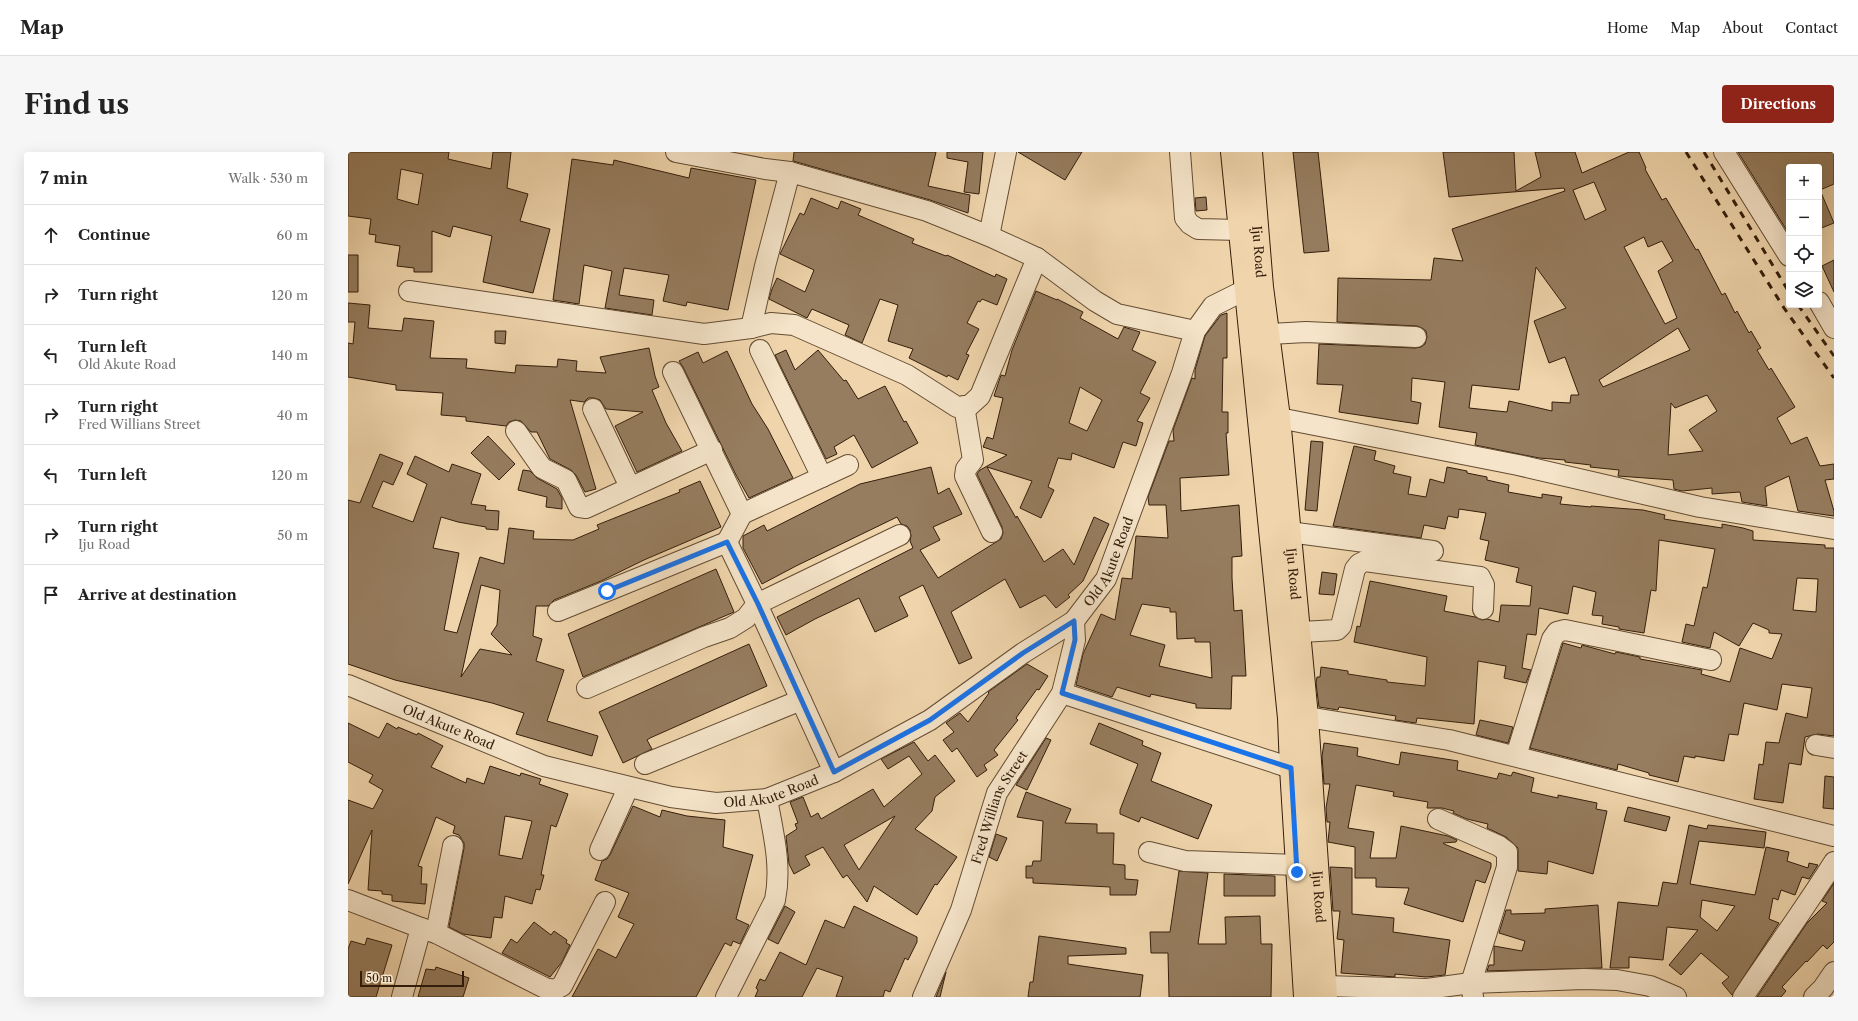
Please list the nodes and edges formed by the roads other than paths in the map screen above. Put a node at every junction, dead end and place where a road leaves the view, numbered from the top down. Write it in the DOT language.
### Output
graph roads {
  1 [pos="676,152"];
  2 [pos="1006,152"];
  3 [pos="1180,152"];
  4 [pos="1232,152"];
  5 [pos="1250,152"];
  6 [pos="1724,152"];
  7 [pos="790,172"];
  8 [pos="1240,230"];
  9 [pos="989,236"];
  10 [pos="1786,251"];
  11 [pos="1037,258"];
  12 [pos="1245,290"];
  13 [pos="409,291"];
  14 [pos="1822,307"];
  15 [pos="751,328"];
  16 [pos="1834,328"];
  17 [pos="1195,331"];
  18 [pos="1268,334"];
  19 [pos="1416,337"];
  20 [pos="760,350"];
  21 [pos="673,372"];
  22 [pos="964,406"];
  23 [pos="593,409"];
  24 [pos="1279,418"];
  25 [pos="516,431"];
  26 [pos="712,450"];
  27 [pos="848,465"];
  28 [pos="822,477"];
  29 [pos="630,487"];
  30 [pos="742,514"];
  31 [pos="1834,529"];
  32 [pos="992,532"];
  33 [pos="1289,532"];
  34 [pos="900,535"];
  35 [pos="727,542"];
  36 [pos="1433,551"];
  37 [pos="758,604"];
  38 [pos="1484,609"];
  39 [pos="558,611"];
  40 [pos="1074,621"];
  41 [pos="1290,633"];
  42 [pos="1712,660"];
  43 [pos="348,685"];
  44 [pos="587,688"];
  45 [pos="1062,693"];
  46 [pos="802,700"];
  47 [pos="1307,717"];
  48 [pos="1516,756"];
  49 [pos="645,764"];
  50 [pos="1291,768"];
  51 [pos="834,772"];
  52 [pos="628,788"];
  53 [pos="768,799"];
  54 [pos="1438,819"];
  55 [pos="1834,836"];
  56 [pos="453,846"];
  57 [pos="600,850"];
  58 [pos="1149,852"];
  59 [pos="1834,862"];
  60 [pos="1297,865"];
  61 [pos="348,900"];
  62 [pos="605,902"];
  63 [pos="428,931"];
  64 [pos="1834,972"];
  65 [pos="1472,990"];
  66 [pos="1326,992"];
  67 [pos="1823,994"];
  68 [pos="402,997"];
  69 [pos="726,997"];
  70 [pos="923,997"];
  71 [pos="1305,997"];
  72 [pos="1676,997"];
  73 [pos="1743,997"];
  1 -- 7 [label="street"];
  2 -- 9 [label="street"];
  3 -- 8 [label="street"];
  4 -- 8 [label="main road, Iju Road"];
  5 -- 18 [label="main road, Iju Road"];
  6 -- 10 [label="street"];
  7 -- 9 [label="street"];
  7 -- 15 [label="street"];
  8 -- 12 [label="main road, Iju Road"];
  9 -- 11 [label="street"];
  11 -- 17 [label="street"];
  11 -- 22 [label="street"];
  12 -- 17 [label="street, Old Akute Road"];
  12 -- 41 [label="main road, Iju Road"];
  13 -- 15 [label="street"];
  14 -- 16 [label="street"];
  15 -- 22 [label="street"];
  17 -- 40 [label="street, Old Akute Road"];
  18 -- 19 [label="street"];
  18 -- 24 [label="main road, Iju Road"];
  20 -- 28 [label="street"];
  21 -- 26 [label="street"];
  22 -- 32 [label="street"];
  23 -- 29 [label="street"];
  24 -- 31 [label="street"];
  24 -- 33 [label="main road, Iju Road"];
  25 -- 29 [label="street"];
  26 -- 29 [label="street"];
  26 -- 30 [label="street"];
  27 -- 28 [label="street"];
  28 -- 30 [label="street"];
  30 -- 35 [label="street"];
  33 -- 36 [label="street"];
  33 -- 41 [label="main road, Iju Road"];
  34 -- 37 [label="street"];
  35 -- 37 [label="street"];
  35 -- 39 [label="street"];
  37 -- 44 [label="street"];
  37 -- 46 [label="street"];
  38 -- 41 [label="street"];
  40 -- 45 [label="street, Fred Willians Street"];
  40 -- 51 [label="street, Old Akute Road"];
  41 -- 47 [label="main road, Iju Road"];
  41 -- 50 [label="main road, Iju Road"];
  42 -- 48 [label="street"];
  43 -- 52 [label="street, Old Akute Road"];
  45 -- 50 [label="street"];
  45 -- 70 [label="street, Fred Willians Street"];
  46 -- 49 [label="street"];
  46 -- 51 [label="street"];
  47 -- 48 [label="street"];
  47 -- 66 [label="main road, Iju Road"];
  48 -- 55 [label="street"];
  50 -- 60 [label="main road, Iju Road"];
  51 -- 53 [label="street, Old Akute Road"];
  52 -- 53 [label="street, Old Akute Road"];
  52 -- 57 [label="street"];
  53 -- 69 [label="street"];
  54 -- 65 [label="street"];
  56 -- 63 [label="street"];
  58 -- 60 [label="street"];
  59 -- 73 [label="street"];
  60 -- 71 [label="main road, Iju Road"];
  61 -- 63 [label="street"];
  62 -- 63 [label="street"];
  63 -- 68 [label="street"];
  64 -- 67 [label="street"];
  65 -- 66 [label="street"];
  65 -- 72 [label="street"];
}
